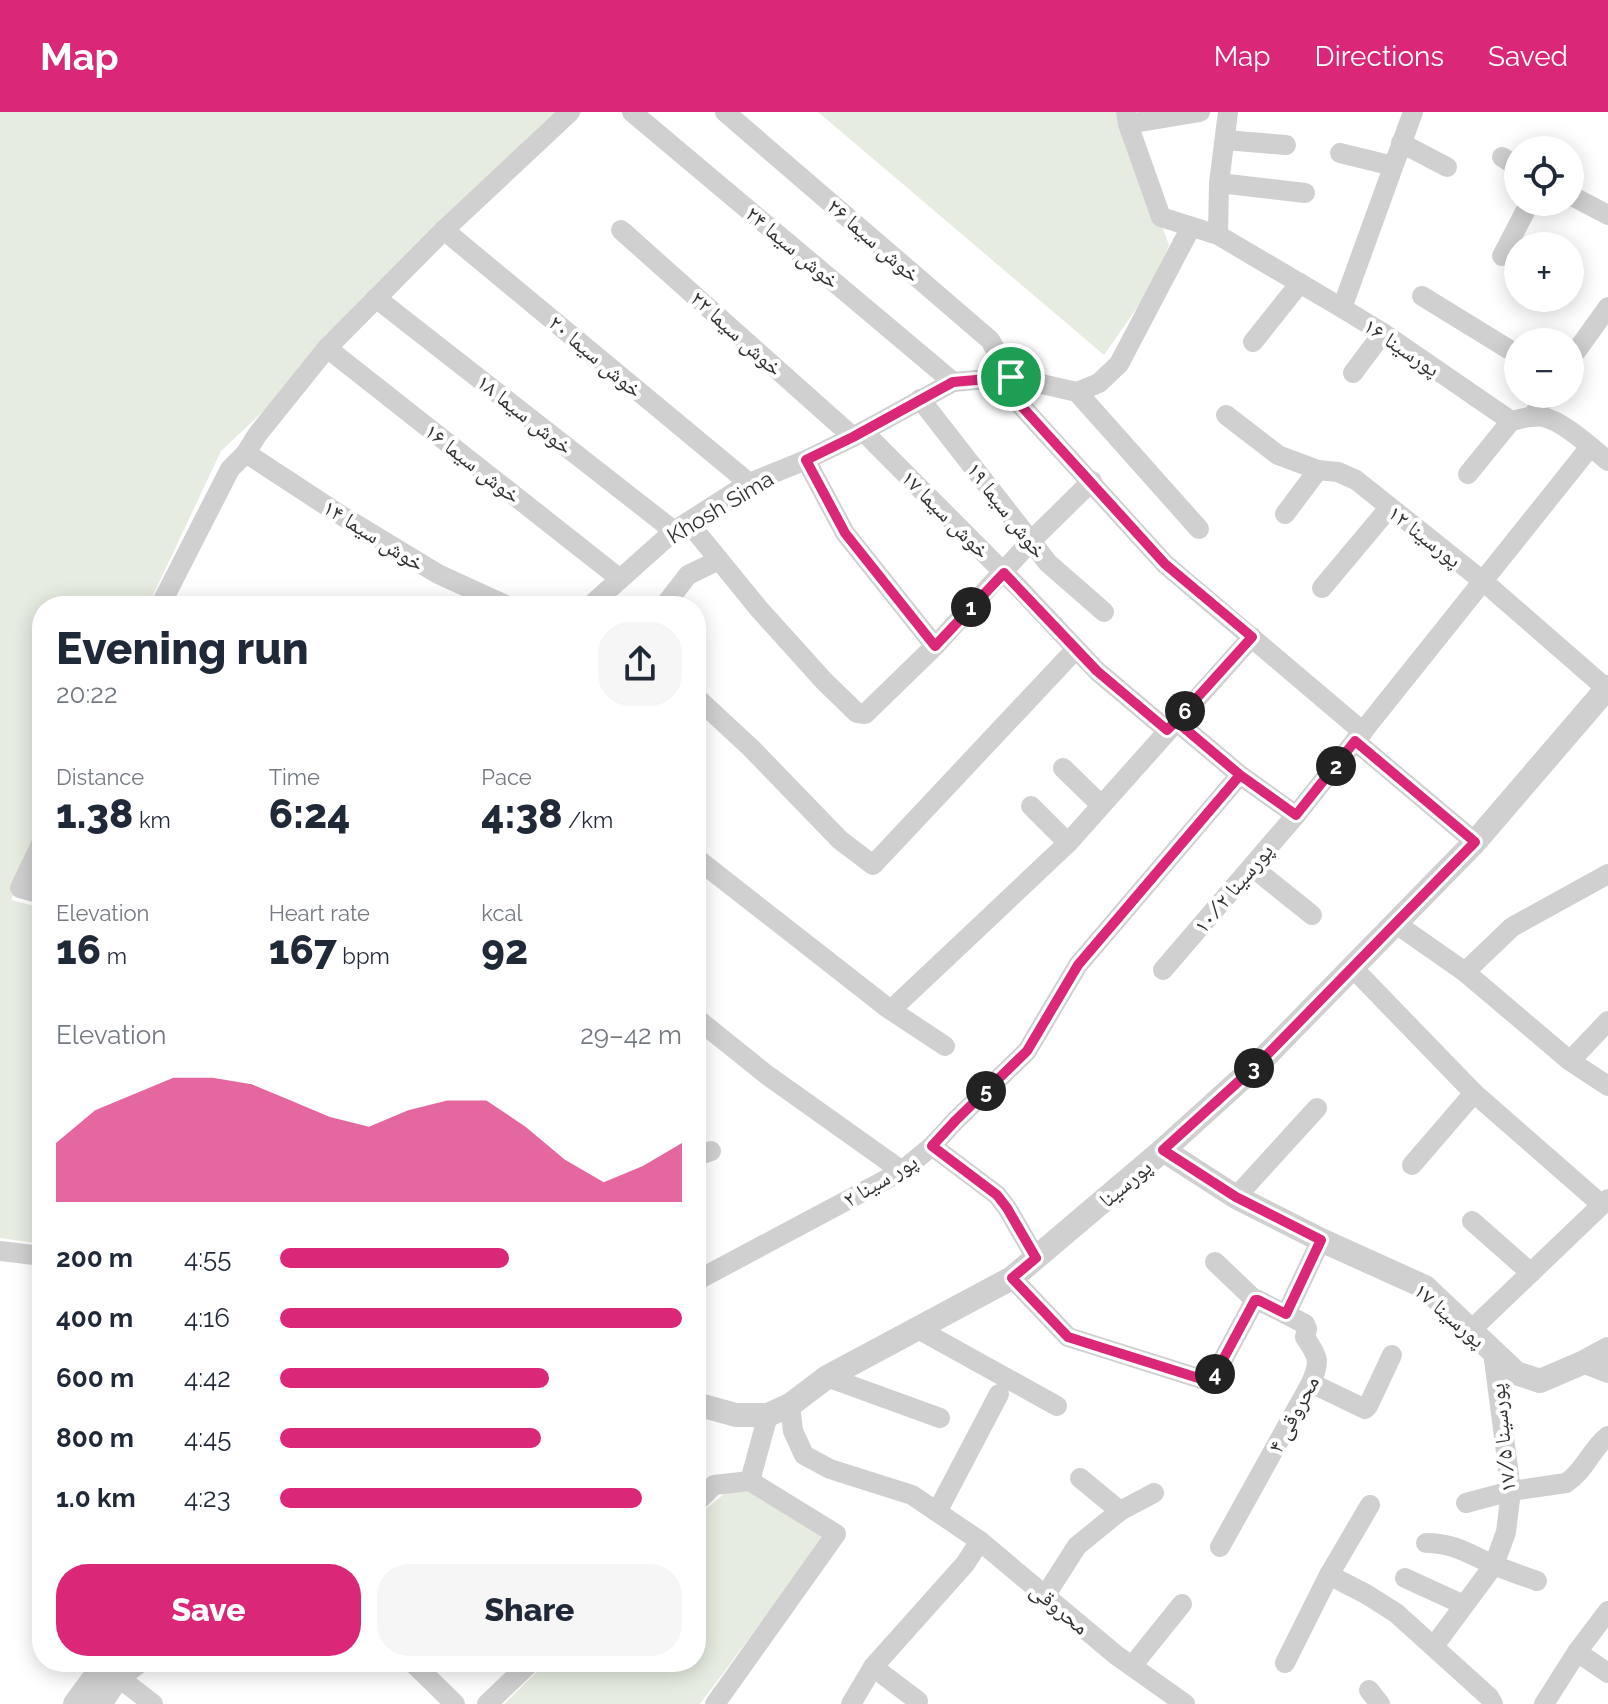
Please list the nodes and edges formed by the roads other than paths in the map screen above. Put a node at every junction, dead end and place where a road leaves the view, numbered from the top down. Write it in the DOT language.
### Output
graph roads {
  1 [pos="570,112"];
  2 [pos="632,112"];
  3 [pos="725,112"];
  4 [pos="1200,112"];
  5 [pos="1228,112"];
  6 [pos="1413,112"];
  7 [pos="1127,118"];
  8 [pos="1225,140"];
  9 [pos="1401,143"];
  10 [pos="1286,145"];
  11 [pos="1340,153"];
  12 [pos="1393,166"];
  13 [pos="1447,167"];
  14 [pos="1219,183"];
  15 [pos="1305,193"];
  16 [pos="1584,202"];
  17 [pos="1608,215"];
  18 [pos="1523,216"];
  19 [pos="1191,227"];
  20 [pos="444,230"];
  21 [pos="621,230"];
  22 [pos="1218,235"];
  23 [pos="1502,256"];
  24 [pos="1300,283"];
  25 [pos="1422,296"];
  26 [pos="376,298"];
  27 [pos="1608,307"];
  28 [pos="1342,308"];
  29 [pos="1383,333"];
  30 [pos="1584,340"];
  31 [pos="1253,342"];
  32 [pos="1504,346"];
  33 [pos="327,348"];
  34 [pos="1353,373"];
  35 [pos="1011,377"];
  36 [pos="953,382"];
  37 [pos="1077,392"];
  38 [pos="920,399"];
  39 [pos="1538,408"];
  40 [pos="1226,415"];
  41 [pos="1532,417"];
  42 [pos="1511,421"];
  43 [pos="858,434"];
  44 [pos="1601,451"];
  45 [pos="246,453"];
  46 [pos="806,460"];
  47 [pos="1318,470"];
  48 [pos="1468,474"];
  49 [pos="1092,481"];
  50 [pos="749,483"];
  51 [pos="1389,508"];
  52 [pos="1285,514"];
  53 [pos="681,526"];
  54 [pos="1199,529"];
  55 [pos="1031,541"];
  56 [pos="719,560"];
  57 [pos="1004,573"];
  58 [pos="619,578"];
  59 [pos="1484,582"];
  60 [pos="1322,588"];
  61 [pos="165,596"];
  62 [pos="486,596"];
  63 [pos="600,596"];
  64 [pos="672,596"];
  65 [pos="1104,612"];
  66 [pos="1252,637"];
  67 [pos="935,646"];
  68 [pos="1076,649"];
  69 [pos="1608,689"];
  70 [pos="706,706"];
  71 [pos="1172,726"];
  72 [pos="1359,737"];
  73 [pos="1063,768"];
  74 [pos="1240,775"];
  75 [pos="1101,805"];
  76 [pos="1031,806"];
  77 [pos="1296,815"];
  78 [pos="1475,842"];
  79 [pos="1068,843"];
  80 [pos="32,863"];
  81 [pos="706,866"];
  82 [pos="1252,867"];
  83 [pos="1608,874"];
  84 [pos="32,891"];
  85 [pos="1312,915"];
  86 [pos="1395,923"];
  87 [pos="1352,967"];
  88 [pos="1163,970"];
  89 [pos="1465,972"];
  90 [pos="892,1009"];
  91 [pos="1608,1021"];
  92 [pos="706,1026"];
  93 [pos="945,1046"];
  94 [pos="1570,1061"];
  95 [pos="1608,1086"];
  96 [pos="1474,1093"];
  97 [pos="1317,1108"];
  98 [pos="932,1146"];
  99 [pos="1163,1150"];
  100 [pos="1412,1165"];
  101 [pos="902,1171"];
  102 [pos="1236,1197"];
  103 [pos="1605,1202"];
  104 [pos="1472,1221"];
  105 [pos="1321,1240"];
  106 [pos="0,1251"];
  107 [pos="32,1255"];
  108 [pos="1036,1258"];
  109 [pos="1215,1262"];
  110 [pos="1531,1273"];
  111 [pos="706,1276"];
  112 [pos="1012,1278"];
  113 [pos="1255,1300"];
  114 [pos="1286,1314"];
  115 [pos="918,1329"];
  116 [pos="1470,1331"];
  117 [pos="1608,1349"];
  118 [pos="1493,1352"];
  119 [pos="1392,1355"];
  120 [pos="1582,1363"];
  121 [pos="1608,1373"];
  122 [pos="827,1377"];
  123 [pos="1311,1383"];
  124 [pos="999,1394"];
  125 [pos="1057,1406"];
  126 [pos="706,1407"];
  127 [pos="779,1410"];
  128 [pos="940,1418"];
  129 [pos="1608,1436"];
  130 [pos="1080,1478"];
  131 [pos="750,1481"];
  132 [pos="1511,1491"];
  133 [pos="706,1493"];
  134 [pos="1154,1493"];
  135 [pos="1466,1503"];
  136 [pos="1370,1505"];
  137 [pos="1120,1511"];
  138 [pos="937,1512"];
  139 [pos="980,1541"];
  140 [pos="1426,1543"];
  141 [pos="1220,1547"];
  142 [pos="1494,1565"];
  143 [pos="1329,1575"];
  144 [pos="1405,1578"];
  145 [pos="1537,1581"];
  146 [pos="1045,1596"];
  147 [pos="1182,1604"];
  148 [pos="1464,1605"];
  149 [pos="1608,1611"];
  150 [pos="1434,1646"];
  151 [pos="1577,1652"];
  152 [pos="1285,1663"];
  153 [pos="1132,1666"];
  154 [pos="873,1667"];
  155 [pos="115,1672"];
  156 [pos="118,1672"];
  157 [pos="125,1672"];
  158 [pos="422,1672"];
  159 [pos="521,1672"];
  160 [pos="1608,1673"];
  161 [pos="918,1701"];
  162 [pos="75,1704"];
  163 [pos="100,1704"];
  164 [pos="153,1704"];
  165 [pos="455,1704"];
  166 [pos="487,1704"];
  167 [pos="715,1704"];
  168 [pos="851,1704"];
  169 [pos="1185,1704"];
  170 [pos="1493,1704"];
  171 [pos="1544,1704"];
  1 -- 20 [label="street"];
  2 -- 36 [label="street, خوش سیما ۲۴"];
  3 -- 35 [label="street, خوش سیما ۲۶"];
  4 -- 7 [label="street"];
  5 -- 8 [label="street"];
  6 -- 9 [label="street"];
  7 -- 19 [label="street, پورسینا ۱۶"];
  8 -- 10 [label="street"];
  8 -- 14 [label="street"];
  9 -- 12 [label="street"];
  9 -- 13 [label="street"];
  11 -- 12 [label="street"];
  12 -- 28 [label="street"];
  14 -- 15 [label="street"];
  14 -- 22 [label="street"];
  16 -- 17 [label="street"];
  18 -- 23 [label="street"];
  19 -- 22 [label="street, پورسینا ۱۶"];
  19 -- 37 [label="street"];
  20 -- 26 [label="street"];
  20 -- 50 [label="street, خوش سیما ۲۰"];
  21 -- 43 [label="street, خوش سیما ۲۲"];
  22 -- 24 [label="street, پورسینا ۱۶"];
  24 -- 28 [label="street, پورسینا ۱۶"];
  24 -- 31 [label="street"];
  25 -- 32 [label="street"];
  26 -- 33 [label="street"];
  26 -- 53 [label="street, خوش سیما ۱۸"];
  27 -- 30 [label="street"];
  28 -- 29 [label="street, پورسینا ۱۶"];
  29 -- 34 [label="street"];
  29 -- 42 [label="street, پورسینا ۱۶"];
  33 -- 45 [label="street"];
  33 -- 58 [label="street, خوش سیما ۱۶"];
  35 -- 36 [label="street, Khosh Sima"];
  35 -- 37 [label="street, Khosh Sima"];
  35 -- 49 [label="street, خوش سیما ۲۶"];
  36 -- 38 [label="street, Khosh Sima"];
  37 -- 54 [label="street"];
  38 -- 43 [label="street, Khosh Sima"];
  38 -- 55 [label="street, خوش سیما ۱۹"];
  39 -- 41 [label="street"];
  40 -- 47 [label="street, پورسینا ۱۲"];
  41 -- 42 [label="street"];
  41 -- 44 [label="street"];
  42 -- 48 [label="street"];
  43 -- 46 [label="street, Khosh Sima"];
  43 -- 57 [label="street, خوش سیما ۱۷"];
  44 -- 59 [label="street, پورسینا ۱۰/۲"];
  45 -- 61 [label="street"];
  45 -- 62 [label="street, خوش سیما ۱۴"];
  46 -- 50 [label="street, Khosh Sima"];
  46 -- 67 [label="street"];
  47 -- 51 [label="street, پورسینا ۱۲"];
  47 -- 52 [label="street"];
  49 -- 55 [label="street"];
  49 -- 66 [label="street, خوش سیما ۲۶"];
  50 -- 53 [label="street, Khosh Sima"];
  51 -- 59 [label="street, پورسینا ۱۲"];
  51 -- 60 [label="street"];
  53 -- 56 [label="street, خوش سیما ۱۸"];
  53 -- 58 [label="street, Khosh Sima"];
  55 -- 57 [label="street"];
  55 -- 65 [label="street, خوش سیما ۱۹"];
  56 -- 64 [label="street"];
  56 -- 67 [label="street, خوش سیما ۱۸"];
  57 -- 67 [label="street"];
  57 -- 68 [label="street, خوش سیما ۱۷"];
  58 -- 63 [label="street, Khosh Sima"];
  59 -- 69 [label="street, پورسینا ۱۲"];
  59 -- 72 [label="street, پورسینا ۱۰/۲"];
  66 -- 71 [label="street"];
  66 -- 72 [label="street, خوش سیما ۲۶"];
  68 -- 70 [label="street"];
  68 -- 71 [label="street, خوش سیما ۱۷"];
  69 -- 78 [label="street, پورسینا"];
  71 -- 74 [label="street, خوش سیما ۱۷"];
  71 -- 75 [label="street"];
  72 -- 77 [label="street, پورسینا ۱۰/۲"];
  72 -- 78 [label="street, خوش سیما ۲۶"];
  73 -- 75 [label="street"];
  74 -- 77 [label="street, خوش سیما ۱۷"];
  74 -- 98 [label="street, پور سینا ۲"];
  75 -- 79 [label="street"];
  76 -- 79 [label="street"];
  77 -- 82 [label="street, پورسینا ۱۰/۲"];
  78 -- 86 [label="street, پورسینا"];
  79 -- 90 [label="street"];
  80 -- 84 [label="street"];
  81 -- 90 [label="street"];
  82 -- 85 [label="street"];
  82 -- 88 [label="street, پورسینا ۱۰/۲"];
  83 -- 89 [label="street"];
  86 -- 87 [label="street, پورسینا"];
  86 -- 89 [label="street"];
  87 -- 96 [label="street"];
  87 -- 99 [label="street, پورسینا"];
  89 -- 94 [label="street"];
  90 -- 93 [label="street"];
  91 -- 94 [label="street"];
  92 -- 101 [label="street"];
  94 -- 95 [label="street"];
  96 -- 100 [label="street"];
  96 -- 103 [label="street"];
  97 -- 102 [label="street"];
  98 -- 101 [label="street, پور سینا ۲"];
  98 -- 108 [label="street"];
  99 -- 102 [label="street, پورسینا ۱۷"];
  99 -- 108 [label="street, پورسینا"];
  101 -- 111 [label="street, پور سینا ۲"];
  102 -- 105 [label="street, پورسینا ۱۷"];
  103 -- 110 [label="street"];
  104 -- 110 [label="street"];
  105 -- 114 [label="street"];
  105 -- 116 [label="street, پورسینا ۱۷"];
  106 -- 107 [label="street"];
  108 -- 112 [label="street, پورسینا"];
  109 -- 113 [label="street, محروقی ۴"];
  110 -- 116 [label="street"];
  112 -- 113 [label="street"];
  112 -- 115 [label="street, پورسینا"];
  113 -- 114 [label="street, محروقی ۴"];
  114 -- 123 [label="street, محروقی ۴"];
  115 -- 122 [label="street, پورسینا"];
  115 -- 125 [label="street"];
  116 -- 118 [label="street, پورسینا ۱۷"];
  117 -- 120 [label="street, پورسینا ۱۷"];
  118 -- 120 [label="street, پورسینا ۱۷"];
  118 -- 132 [label="street, پورسینا ۱۷/۵"];
  119 -- 123 [label="street"];
  120 -- 121 [label="street"];
  122 -- 127 [label="street, پورسینا"];
  122 -- 128 [label="street"];
  123 -- 141 [label="street, محروقی ۴"];
  124 -- 138 [label="street"];
  126 -- 127 [label="street"];
  127 -- 131 [label="street"];
  127 -- 138 [label="street, محروقی"];
  129 -- 132 [label="street"];
  130 -- 137 [label="street"];
  131 -- 133 [label="street"];
  131 -- 167 [label="street"];
  132 -- 135 [label="street"];
  132 -- 142 [label="street, پورسینا ۱۷/۵"];
  134 -- 137 [label="street"];
  136 -- 143 [label="street"];
  137 -- 146 [label="street"];
  138 -- 139 [label="street, محروقی"];
  139 -- 146 [label="street, محروقی"];
  139 -- 154 [label="street"];
  140 -- 142 [label="street"];
  142 -- 145 [label="street"];
  142 -- 148 [label="street, پورسینا ۱۷/۵"];
  143 -- 150 [label="street"];
  143 -- 152 [label="street"];
  144 -- 148 [label="street"];
  146 -- 153 [label="street, محروقی"];
  147 -- 153 [label="street"];
  148 -- 150 [label="street, پورسینا ۱۷/۵"];
  149 -- 151 [label="street"];
  150 -- 170 [label="street"];
  151 -- 160 [label="street"];
  151 -- 171 [label="street"];
  153 -- 169 [label="street, محروقی"];
  154 -- 161 [label="street"];
  154 -- 168 [label="street"];
  155 -- 162 [label="street"];
  156 -- 163 [label="street"];
  157 -- 164 [label="street"];
  158 -- 165 [label="street"];
  159 -- 166 [label="street"];
}
